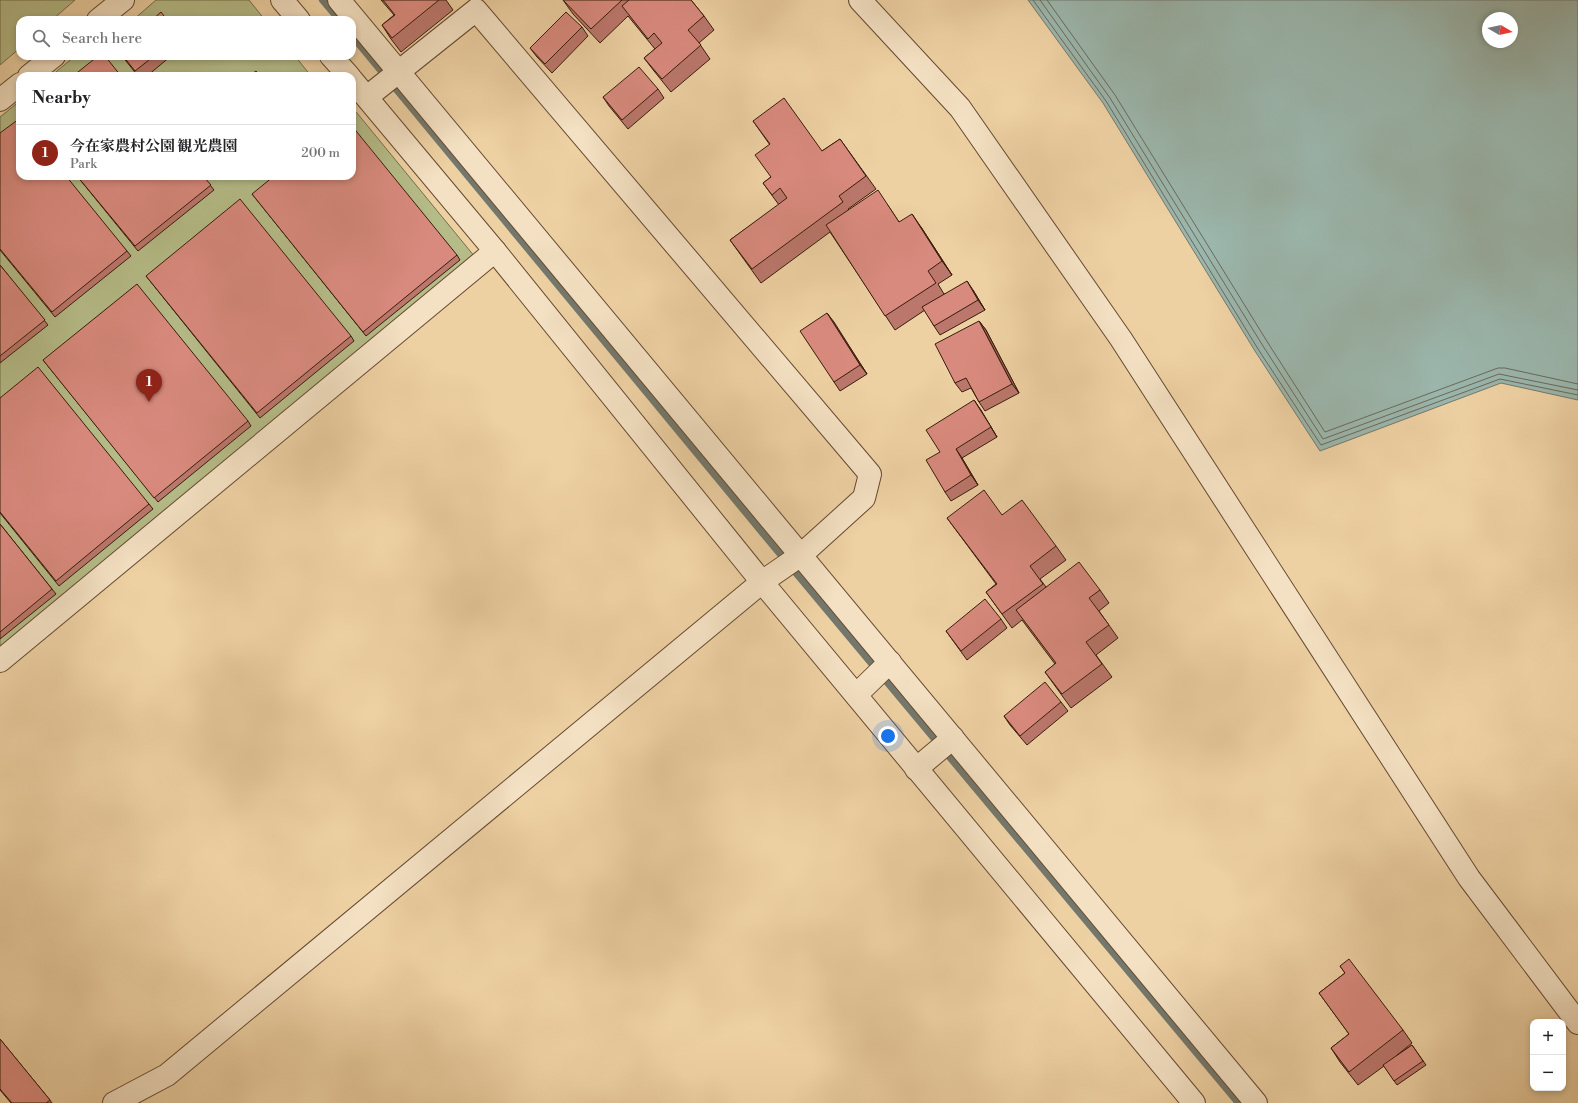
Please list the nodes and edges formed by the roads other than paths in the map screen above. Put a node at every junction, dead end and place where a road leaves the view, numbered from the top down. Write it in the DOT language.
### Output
graph roads {
  1 [pos="122,0"];
  2 [pos="282,0"];
  3 [pos="339,0"];
  4 [pos="860,0"];
  5 [pos="103,16"];
  6 [pos="296,16"];
  7 [pos="352,16"];
  8 [pos="356,21"];
  9 [pos="49,60"];
  10 [pos="335,60"];
  11 [pos="34,72"];
  12 [pos="345,72"];
  13 [pos="397,73"];
  14 [pos="356,82"];
  15 [pos="16,87"];
  16 [pos="373,93"];
  17 [pos="0,100"];
  18 [pos="495,251"];
  19 [pos="801,555"];
  20 [pos="762,582"];
  21 [pos="0,661"];
  22 [pos="890,662"];
  23 [pos="856,695"];
  24 [pos="953,738"];
  25 [pos="916,769"];
  26 [pos="1578,1023"];
  27 [pos="114,1103"];
  28 [pos="1194,1103"];
  29 [pos="1256,1103"];
  1 -- 5 [label="street"];
  2 -- 6 [label="street"];
  3 -- 7 [label="street"];
  4 -- 26 [label="street"];
  8 -- 13 [label="street"];
  9 -- 11 [label="street"];
  10 -- 12 [label="street"];
  13 -- 16 [label="street"];
  13 -- 19 [label="street"];
  13 -- 19 [label="street"];
  14 -- 16 [label="street"];
  15 -- 17 [label="street"];
  16 -- 18 [label="street"];
  18 -- 20 [label="street"];
  18 -- 21 [label="street"];
  19 -- 20 [label="street"];
  19 -- 22 [label="street"];
  20 -- 23 [label="street"];
  20 -- 27 [label="street"];
  22 -- 23 [label="street"];
  22 -- 24 [label="street"];
  23 -- 25 [label="street"];
  24 -- 25 [label="street"];
  24 -- 29 [label="street"];
  25 -- 28 [label="street"];
}
